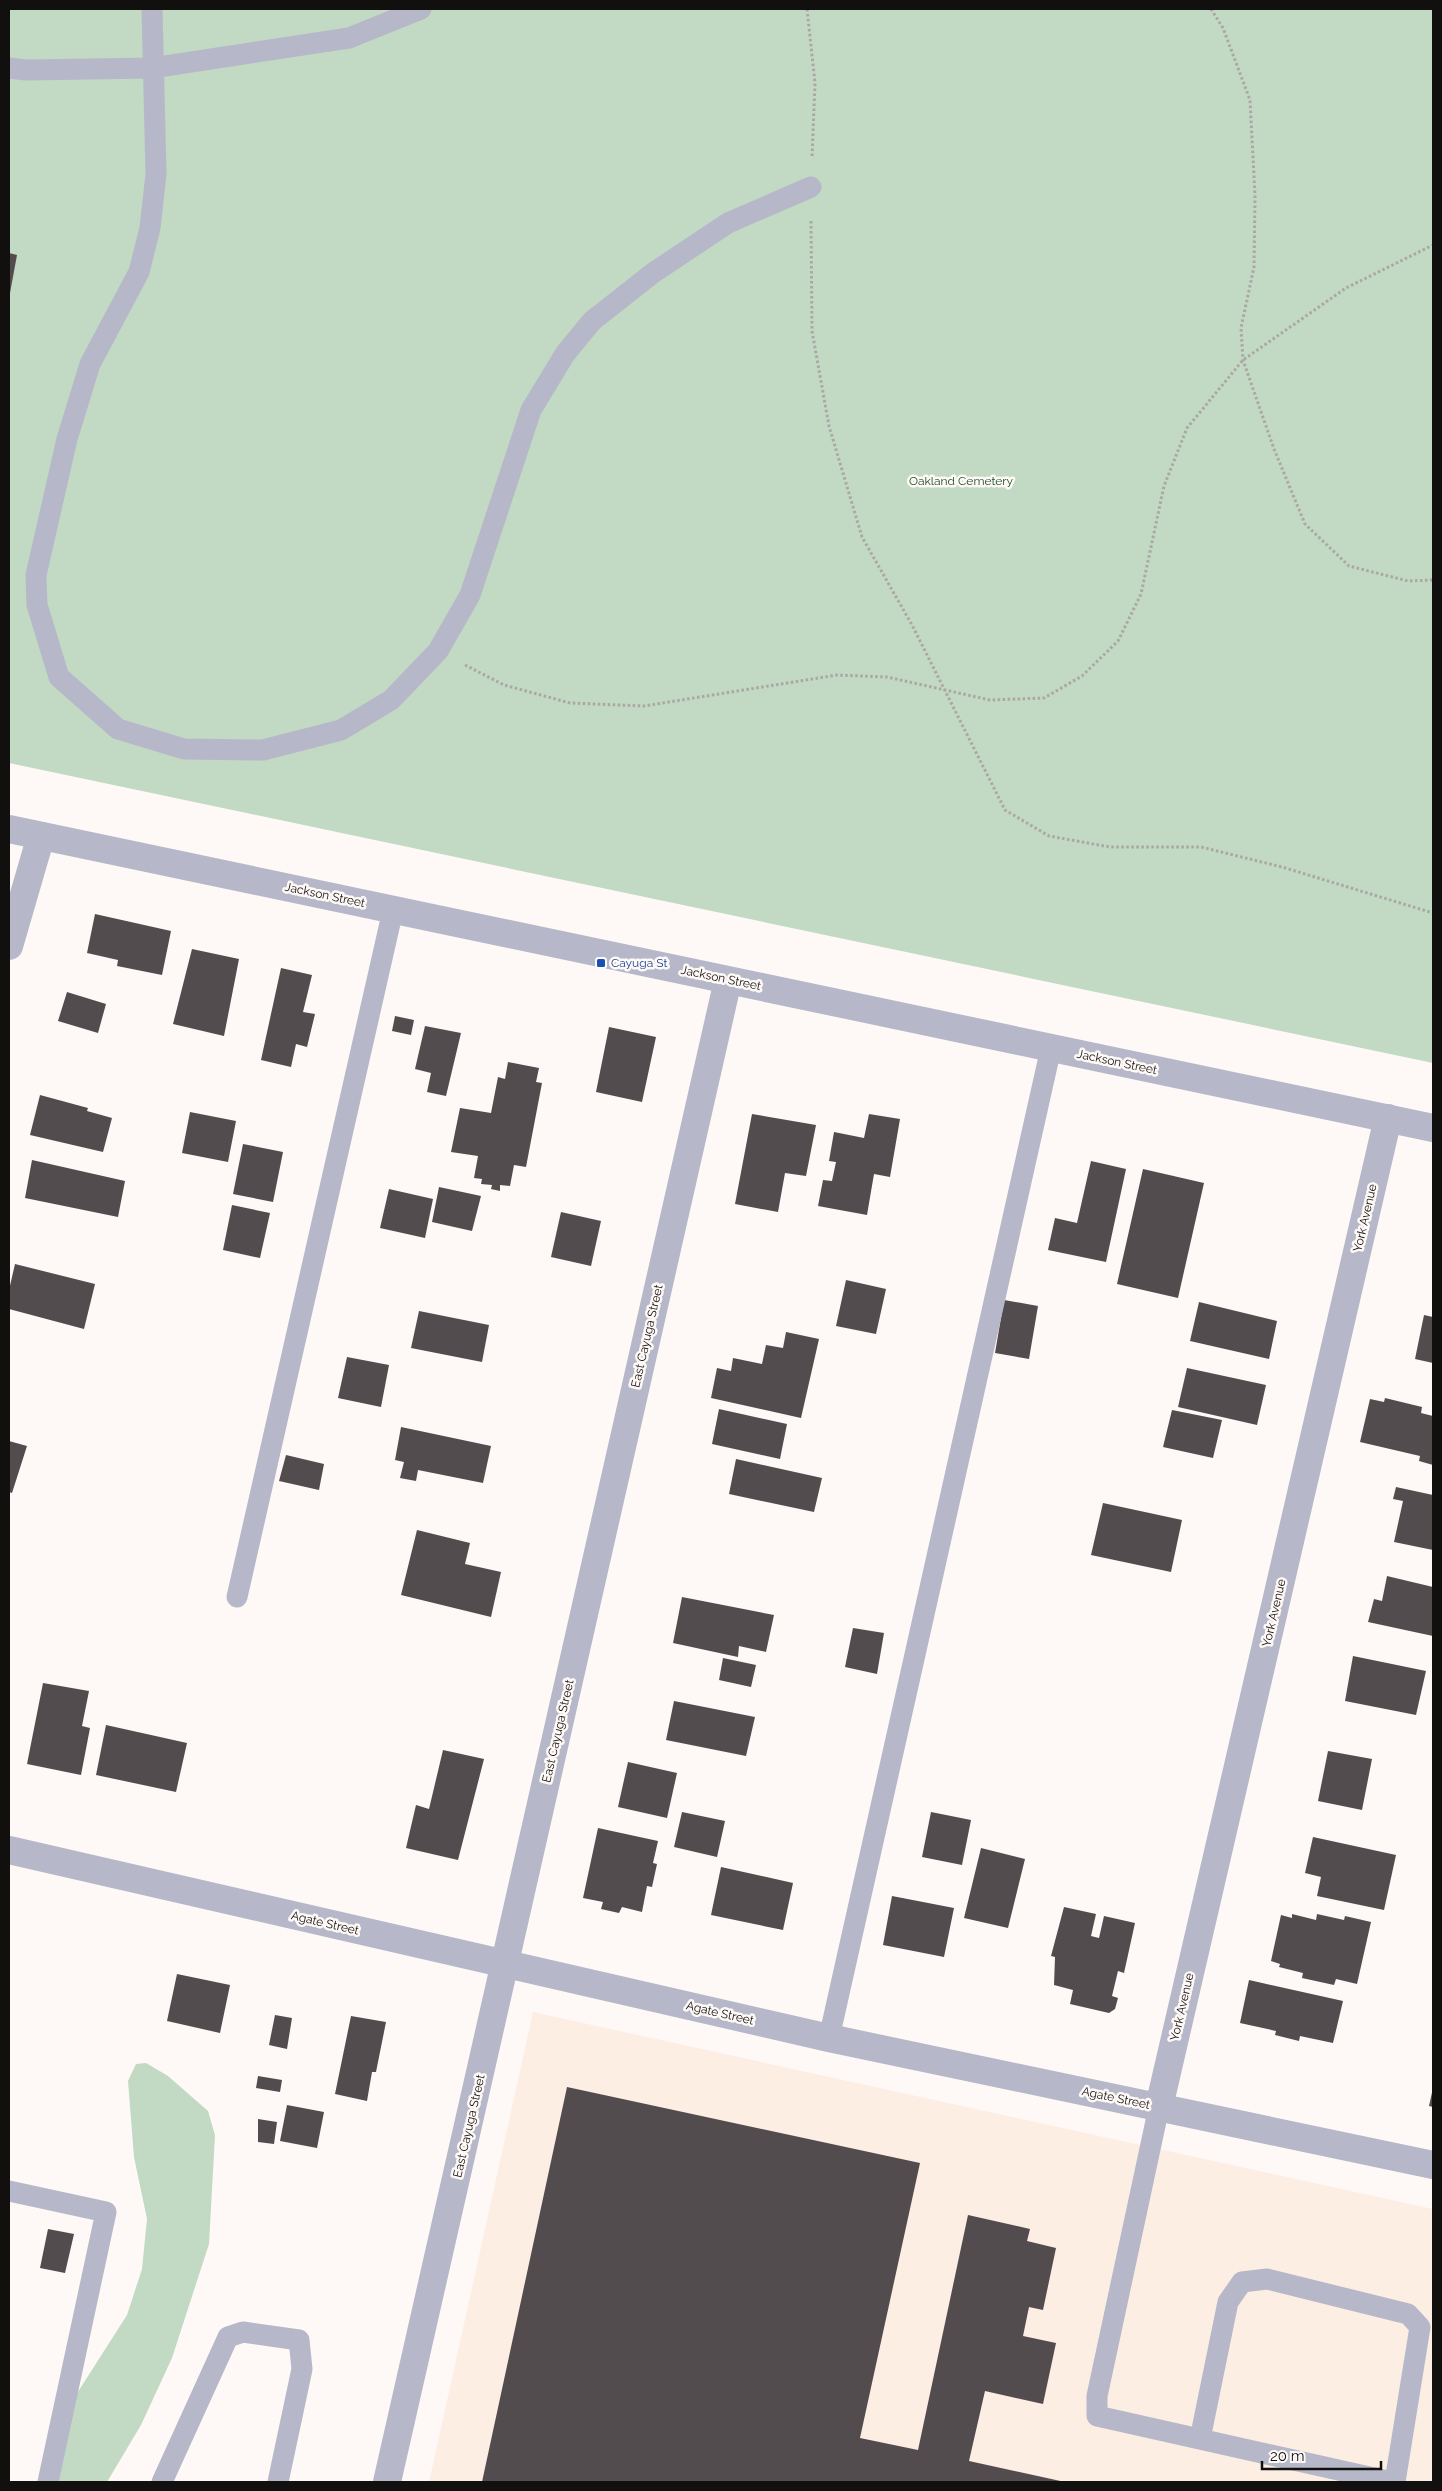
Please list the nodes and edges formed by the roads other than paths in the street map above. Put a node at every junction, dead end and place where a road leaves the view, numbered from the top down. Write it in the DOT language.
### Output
graph roads {
  1 [pos="152,9"];
  2 [pos="421,9"];
  3 [pos="9,68"];
  4 [pos="152,68"];
  5 [pos="811,187"];
  6 [pos="9,829"];
  7 [pos="41,836"];
  8 [pos="393,910"];
  9 [pos="9,946"];
  10 [pos="728,980"];
  11 [pos="1051,1048"];
  12 [pos="1388,1118"];
  13 [pos="1433,1128"];
  14 [pos="237,1598"];
  15 [pos="9,1850"];
  16 [pos="505,1965"];
  17 [pos="829,2038"];
  18 [pos="1159,2107"];
  19 [pos="1433,2165"];
  20 [pos="9,2192"];
  21 [pos="1200,2439"];
  22 [pos="48,2482"];
  23 [pos="162,2482"];
  24 [pos="278,2482"];
  25 [pos="388,2482"];
  26 [pos="1393,2482"];
  1 -- 4 [label="lane"];
  2 -- 4 [label="lane"];
  3 -- 4 [label="lane"];
  4 -- 5 [label="lane"];
  6 -- 7 [label="street, Jackson Street"];
  7 -- 8 [label="street, Jackson Street"];
  7 -- 9 [label="street"];
  8 -- 10 [label="street, Jackson Street"];
  8 -- 14 [label="lane"];
  10 -- 11 [label="street, Jackson Street"];
  10 -- 16 [label="street, East Cayuga Street"];
  11 -- 12 [label="street, Jackson Street"];
  11 -- 17 [label="lane"];
  12 -- 13 [label="street, Jackson Street"];
  12 -- 18 [label="street, York Avenue"];
  15 -- 16 [label="street, Agate Street"];
  16 -- 17 [label="street, Agate Street"];
  16 -- 25 [label="street, East Cayuga Street"];
  17 -- 18 [label="street, Agate Street"];
  18 -- 19 [label="street, Agate Street"];
  18 -- 21 [label="lane"];
  20 -- 22 [label="lane"];
  21 -- 26 [label="lane"];
  21 -- 26 [label="lane"];
  23 -- 24 [label="lane"];
}
